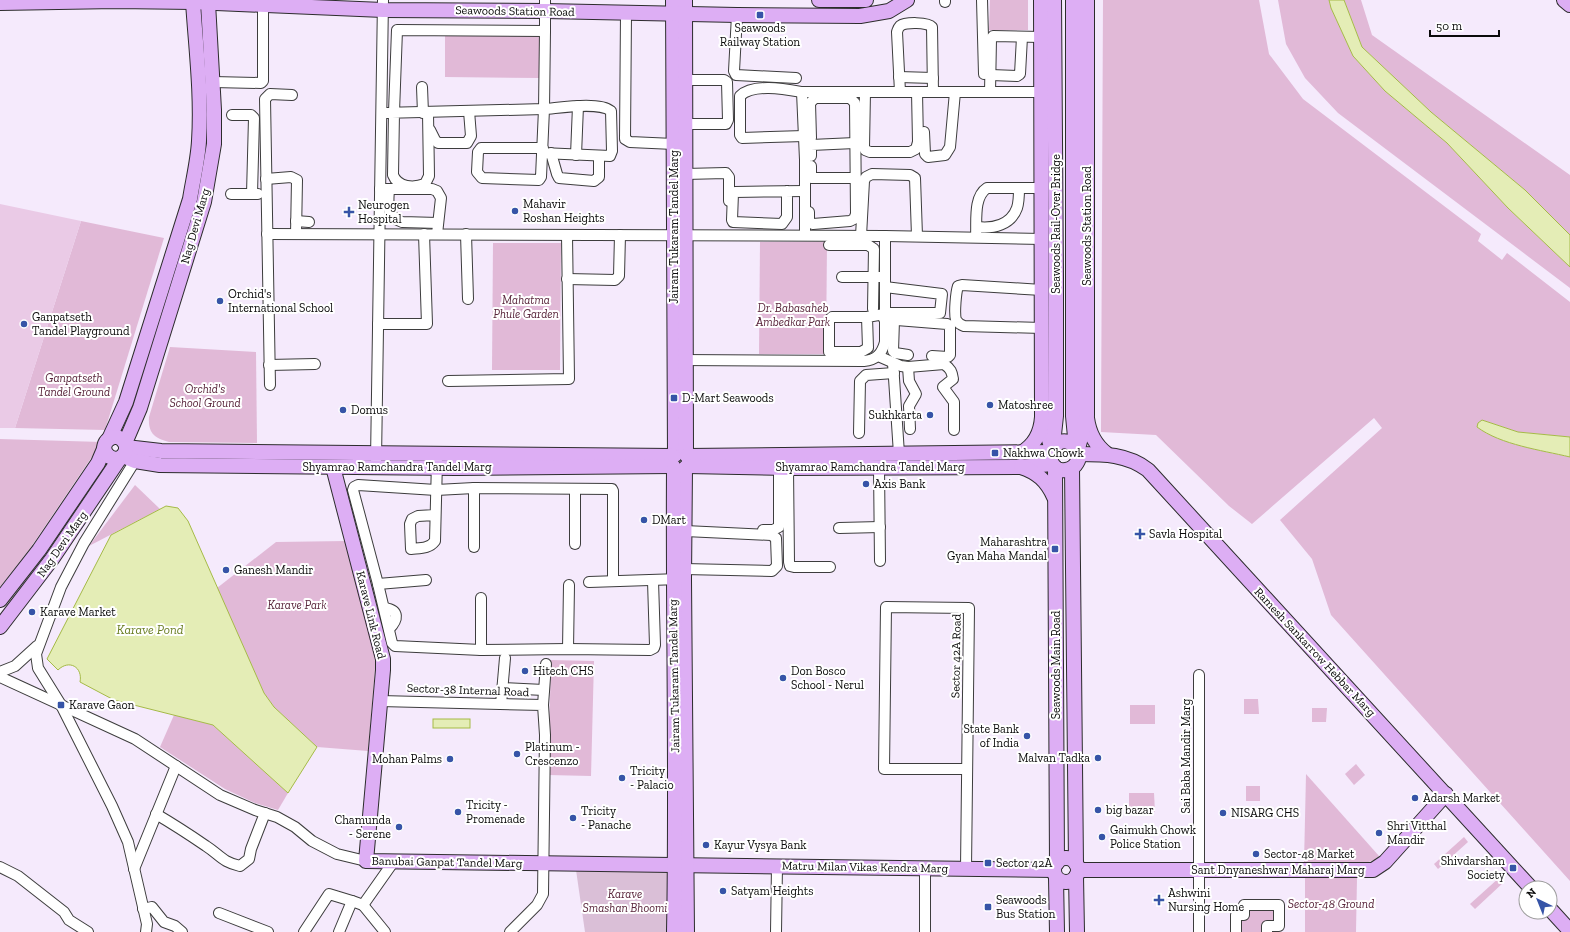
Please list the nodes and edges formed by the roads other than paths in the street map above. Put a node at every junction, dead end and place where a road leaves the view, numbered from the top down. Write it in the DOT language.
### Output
graph roads {
  1 [pos="819,0"];
  2 [pos="866,0"];
  3 [pos="907,0"];
  4 [pos="982,0"];
  5 [pos="1041,0"];
  6 [pos="1054,0"];
  7 [pos="1073,0"];
  8 [pos="1087,0"];
  9 [pos="1564,0"];
  10 [pos="193,1"];
  11 [pos="208,1"];
  12 [pos="0,3"];
  13 [pos="263,5"];
  14 [pos="383,5"];
  15 [pos="1570,5"];
  16 [pos="545,6"];
  17 [pos="679,7"];
  18 [pos="626,13"];
  19 [pos="737,15"];
  20 [pos="544,31"];
  21 [pos="1022,37"];
  22 [pos="1041,37"];
  23 [pos="991,75"];
  24 [pos="899,77"];
  25 [pos="933,78"];
  26 [pos="684,80"];
  27 [pos="213,82"];
  28 [pos="422,87"];
  29 [pos="791,90"];
  30 [pos="802,92"];
  31 [pos="865,92"];
  32 [pos="900,92"];
  33 [pos="925,92"];
  34 [pos="955,92"];
  35 [pos="988,92"];
  36 [pos="1041,92"];
  37 [pos="292,95"];
  38 [pos="578,106"];
  39 [pos="544,109"];
  40 [pos="469,111"];
  41 [pos="394,112"];
  42 [pos="382,113"];
  43 [pos="425,113"];
  44 [pos="232,115"];
  45 [pos="266,117"];
  46 [pos="254,118"];
  47 [pos="685,124"];
  48 [pos="428,126"];
  49 [pos="804,136"];
  50 [pos="856,143"];
  51 [pos="674,144"];
  52 [pos="811,145"];
  53 [pos="545,152"];
  54 [pos="576,155"];
  55 [pos="599,156"];
  56 [pos="808,160"];
  57 [pos="685,174"];
  58 [pos="811,178"];
  59 [pos="856,178"];
  60 [pos="266,179"];
  61 [pos="1019,188"];
  62 [pos="1041,188"];
  63 [pos="385,189"];
  64 [pos="787,191"];
  65 [pos="806,191"];
  66 [pos="231,194"];
  67 [pos="252,194"];
  68 [pos="266,194"];
  69 [pos="296,221"];
  70 [pos="308,222"];
  71 [pos="438,223"];
  72 [pos="754,224"];
  73 [pos="977,227"];
  74 [pos="267,234"];
  75 [pos="296,234"];
  76 [pos="380,234"];
  77 [pos="424,234"];
  78 [pos="437,234"];
  79 [pos="466,234"];
  80 [pos="567,235"];
  81 [pos="620,235"];
  82 [pos="680,235"];
  83 [pos="730,235"];
  84 [pos="754,235"];
  85 [pos="805,235"];
  86 [pos="861,236"];
  87 [pos="885,236"];
  88 [pos="917,236"];
  89 [pos="976,237"];
  90 [pos="1042,239"];
  91 [pos="829,245"];
  92 [pos="842,277"];
  93 [pos="874,277"];
  94 [pos="567,278"];
  95 [pos="885,282"];
  96 [pos="1042,290"];
  97 [pos="468,299"];
  98 [pos="830,310"];
  99 [pos="870,313"];
  100 [pos="887,316"];
  101 [pos="378,324"];
  102 [pos="1042,328"];
  103 [pos="908,355"];
  104 [pos="829,356"];
  105 [pos="878,356"];
  106 [pos="932,356"];
  107 [pos="680,360"];
  108 [pos="269,364"];
  109 [pos="315,364"];
  110 [pos="908,367"];
  111 [pos="894,368"];
  112 [pos="448,381"];
  113 [pos="270,384"];
  114 [pos="1042,416"];
  115 [pos="1087,416"];
  116 [pos="910,429"];
  117 [pos="954,430"];
  118 [pos="859,432"];
  119 [pos="107,444"];
  120 [pos="1077,450"];
  121 [pos="128,452"];
  122 [pos="376,453"];
  123 [pos="437,453"];
  124 [pos="1021,453"];
  125 [pos="899,454"];
  126 [pos="1107,454"];
  127 [pos="1052,456"];
  128 [pos="680,461"];
  129 [pos="333,467"];
  130 [pos="376,467"];
  131 [pos="437,467"];
  132 [pos="878,467"];
  133 [pos="1020,467"];
  134 [pos="783,468"];
  135 [pos="1072,468"];
  136 [pos="474,488"];
  137 [pos="575,489"];
  138 [pos="436,490"];
  139 [pos="1055,499"];
  140 [pos="435,515"];
  141 [pos="880,527"];
  142 [pos="839,528"];
  143 [pos="685,529"];
  144 [pos="575,544"];
  145 [pos="474,547"];
  146 [pos="880,561"];
  147 [pos="830,567"];
  148 [pos="681,576"];
  149 [pos="426,580"];
  150 [pos="613,581"];
  151 [pos="653,581"];
  152 [pos="589,582"];
  153 [pos="378,584"];
  154 [pos="569,585"];
  155 [pos="481,598"];
  156 [pos="0,600"];
  157 [pos="0,627"];
  158 [pos="38,646"];
  159 [pos="568,649"];
  160 [pos="481,650"];
  161 [pos="505,658"];
  162 [pos="546,664"];
  163 [pos="0,672"];
  164 [pos="1199,675"];
  165 [pos="0,678"];
  166 [pos="502,688"];
  167 [pos="544,690"];
  168 [pos="380,701"];
  169 [pos="501,704"];
  170 [pos="61,705"];
  171 [pos="543,706"];
  172 [pos="176,766"];
  173 [pos="967,769"];
  174 [pos="1446,794"];
  175 [pos="265,813"];
  176 [pos="156,814"];
  177 [pos="366,861"];
  178 [pos="394,861"];
  179 [pos="542,863"];
  180 [pos="681,865"];
  181 [pos="777,866"];
  182 [pos="0,867"];
  183 [pos="925,868"];
  184 [pos="966,868"];
  185 [pos="134,869"];
  186 [pos="1056,870"];
  187 [pos="1076,870"];
  188 [pos="1199,870"];
  189 [pos="1524,880"];
  190 [pos="352,901"];
  191 [pos="363,906"];
  192 [pos="143,909"];
  193 [pos="219,913"];
  194 [pos="1558,918"];
  195 [pos="1570,931"];
  196 [pos="88,932"];
  197 [pos="146,932"];
  198 [pos="182,932"];
  199 [pos="268,932"];
  200 [pos="304,932"];
  201 [pos="338,932"];
  202 [pos="385,932"];
  203 [pos="510,932"];
  204 [pos="674,932"];
  205 [pos="686,932"];
  206 [pos="776,932"];
  207 [pos="925,932"];
  208 [pos="1057,932"];
  209 [pos="1077,932"];
  210 [pos="1199,932"];
  211 [pos="1236,932"];
  212 [pos="1267,932"];
  1 -- 2 [label="main road"];
  3 -- 19 [label="main road, Seawoods Station Road"];
  4 -- 35 [label="street"];
  5 -- 22 [label="main road"];
  6 -- 127 [label="main road, Seawoods Rail-Over Bridge"];
  7 -- 120 [label="main road, Seawoods Rail-Over Bridge"];
  8 -- 115 [label="main road, Seawoods Station Road"];
  9 -- 15 [label="main road"];
  10 -- 11 [label="main road, Seawoods Station Road"];
  10 -- 12 [label="main road, Seawoods Station Road"];
  10 -- 119 [label="main road, Nag Devi Marg"];
  11 -- 13 [label="main road, Seawoods Station Road"];
  11 -- 27 [label="main road, Nag Devi Marg"];
  13 -- 14 [label="main road, Seawoods Station Road"];
  13 -- 27 [label="street"];
  14 -- 16 [label="main road, Seawoods Station Road"];
  14 -- 42 [label="street"];
  16 -- 18 [label="main road, Seawoods Station Road"];
  16 -- 20 [label="street"];
  17 -- 18 [label="main road, Seawoods Station Road"];
  17 -- 19 [label="main road, Seawoods Station Road"];
  17 -- 26 [label="main road, Jairam Tukaram Tandel Marg"];
  17 -- 51 [label="main road, Jairam Tukaram Tandel Marg"];
  18 -- 51 [label="street"];
  19 -- 29 [label="street"];
  20 -- 39 [label="street"];
  20 -- 41 [label="street"];
  21 -- 22 [label="street"];
  21 -- 23 [label="street"];
  21 -- 23 [label="street"];
  22 -- 36 [label="main road"];
  23 -- 35 [label="street"];
  24 -- 25 [label="street"];
  24 -- 25 [label="street"];
  24 -- 32 [label="street"];
  25 -- 33 [label="street"];
  26 -- 47 [label="main road, Jairam Tukaram Tandel Marg"];
  26 -- 47 [label="street"];
  27 -- 121 [label="main road, Nag Devi Marg"];
  28 -- 43 [label="street"];
  29 -- 30 [label="street"];
  29 -- 49 [label="street"];
  30 -- 31 [label="street"];
  30 -- 49 [label="street"];
  31 -- 32 [label="street"];
  31 -- 33 [label="street"];
  32 -- 33 [label="street"];
  33 -- 34 [label="street"];
  33 -- 34 [label="street"];
  34 -- 35 [label="street"];
  35 -- 36 [label="street"];
  36 -- 62 [label="main road"];
  37 -- 45 [label="street"];
  38 -- 39 [label="street"];
  38 -- 54 [label="street"];
  38 -- 55 [label="street"];
  39 -- 40 [label="street"];
  39 -- 53 [label="street"];
  40 -- 43 [label="street"];
  40 -- 48 [label="street"];
  41 -- 42 [label="street"];
  41 -- 43 [label="street"];
  41 -- 48 [label="street"];
  42 -- 63 [label="street"];
  43 -- 48 [label="street"];
  44 -- 46 [label="street"];
  45 -- 46 [label="street"];
  45 -- 60 [label="street"];
  46 -- 67 [label="street"];
  47 -- 57 [label="main road, Jairam Tukaram Tandel Marg"];
  49 -- 56 [label="street"];
  50 -- 52 [label="street"];
  50 -- 52 [label="street"];
  50 -- 59 [label="street"];
  51 -- 82 [label="main road, Jairam Tukaram Tandel Marg"];
  52 -- 56 [label="street"];
  53 -- 53 [label="street"];
  53 -- 54 [label="street"];
  53 -- 55 [label="street"];
  54 -- 55 [label="street"];
  56 -- 58 [label="street"];
  56 -- 65 [label="street"];
  57 -- 82 [label="main road, Jairam Tukaram Tandel Marg"];
  57 -- 83 [label="street"];
  58 -- 59 [label="street"];
  58 -- 59 [label="street"];
  60 -- 68 [label="street"];
  60 -- 69 [label="street"];
  61 -- 62 [label="street"];
  61 -- 73 [label="street"];
  61 -- 73 [label="street"];
  62 -- 90 [label="main road"];
  63 -- 71 [label="street"];
  63 -- 71 [label="street"];
  63 -- 76 [label="street"];
  64 -- 65 [label="street"];
  64 -- 72 [label="street"];
  64 -- 72 [label="street"];
  65 -- 85 [label="street"];
  66 -- 67 [label="street"];
  67 -- 68 [label="street"];
  68 -- 74 [label="street"];
  69 -- 70 [label="street"];
  69 -- 75 [label="street"];
  71 -- 78 [label="street"];
  72 -- 84 [label="street"];
  73 -- 89 [label="street"];
  74 -- 75 [label="street"];
  74 -- 108 [label="street"];
  75 -- 76 [label="street"];
  76 -- 77 [label="street"];
  76 -- 101 [label="street"];
  77 -- 78 [label="street"];
  77 -- 101 [label="street"];
  78 -- 79 [label="street"];
  79 -- 80 [label="street"];
  79 -- 97 [label="street"];
  80 -- 81 [label="street"];
  80 -- 94 [label="street"];
  81 -- 82 [label="street"];
  81 -- 94 [label="street"];
  82 -- 83 [label="street"];
  82 -- 107 [label="main road, Jairam Tukaram Tandel Marg"];
  83 -- 84 [label="street"];
  84 -- 85 [label="street"];
  85 -- 86 [label="street"];
  86 -- 87 [label="street"];
  86 -- 88 [label="street"];
  87 -- 88 [label="street"];
  87 -- 95 [label="street"];
  88 -- 89 [label="street"];
  89 -- 90 [label="street"];
  90 -- 96 [label="main road"];
  91 -- 93 [label="street"];
  92 -- 93 [label="street"];
  93 -- 95 [label="street"];
  93 -- 99 [label="street"];
  94 -- 112 [label="street"];
  95 -- 100 [label="street"];
  95 -- 100 [label="street"];
  96 -- 102 [label="main road"];
  96 -- 102 [label="street"];
  98 -- 99 [label="street"];
  99 -- 100 [label="street"];
  99 -- 104 [label="street"];
  99 -- 104 [label="street"];
  100 -- 103 [label="street"];
  100 -- 105 [label="street"];
  100 -- 106 [label="street"];
  101 -- 122 [label="street"];
  102 -- 114 [label="main road"];
  104 -- 105 [label="street"];
  104 -- 107 [label="street"];
  105 -- 111 [label="street"];
  107 -- 128 [label="main road, Jairam Tukaram Tandel Marg"];
  108 -- 109 [label="street"];
  108 -- 113 [label="street"];
  110 -- 111 [label="street"];
  110 -- 116 [label="street"];
  110 -- 117 [label="street"];
  111 -- 118 [label="street"];
  111 -- 125 [label="street"];
  114 -- 124 [label="main road"];
  114 -- 127 [label="main road"];
  115 -- 120 [label="main road, Seawoods Station Road"];
  115 -- 126 [label="main road"];
  119 -- 121 [label="main road"];
  119 -- 121 [label="main road"];
  119 -- 156 [label="main road, Nag Devi Marg"];
  120 -- 126 [label="main road, Ramesh Sankarrow Hebbar Marg"];
  120 -- 127 [label="main road"];
  120 -- 135 [label="main road"];
  121 -- 122 [label="main road, Shyamrao Ramchandra Tandel Marg"];
  121 -- 129 [label="main road, Shyamrao Ramchandra Tandel Marg"];
  121 -- 157 [label="main road, Nag Devi Marg"];
  121 -- 158 [label="street"];
  122 -- 123 [label="main road, Shyamrao Ramchandra Tandel Marg"];
  122 -- 130 [label="street"];
  123 -- 128 [label="main road, Shyamrao Ramchandra Tandel Marg"];
  123 -- 131 [label="street"];
  124 -- 125 [label="main road, Shyamrao Ramchandra Tandel Marg"];
  124 -- 127 [label="main road, Shyamrao Ramchandra Tandel Marg"];
  125 -- 128 [label="main road, Shyamrao Ramchandra Tandel Marg"];
  126 -- 174 [label="main road, Ramesh Sankarrow Hebbar Marg"];
  127 -- 133 [label="main road, Shyamrao Ramchandra Tandel Marg"];
  127 -- 135 [label="main road"];
  127 -- 139 [label="main road, Seawoods Main Road"];
  128 -- 131 [label="main road, Shyamrao Ramchandra Tandel Marg"];
  128 -- 134 [label="main road, Shyamrao Ramchandra Tandel Marg"];
  128 -- 143 [label="main road, Jairam Tukaram Tandel Marg"];
  128 -- 148 [label="main road, Jairam Tukaram Tandel Marg"];
  129 -- 130 [label="main road, Shyamrao Ramchandra Tandel Marg"];
  129 -- 168 [label="main road, Karave Link Road"];
  130 -- 131 [label="main road, Shyamrao Ramchandra Tandel Marg"];
  131 -- 138 [label="street"];
  132 -- 133 [label="main road, Shyamrao Ramchandra Tandel Marg"];
  132 -- 134 [label="main road, Shyamrao Ramchandra Tandel Marg"];
  132 -- 141 [label="street"];
  133 -- 139 [label="main road"];
  134 -- 143 [label="street"];
  134 -- 147 [label="street"];
  135 -- 187 [label="main road, Seawoods Main Road"];
  136 -- 137 [label="street"];
  136 -- 138 [label="street"];
  136 -- 145 [label="street"];
  137 -- 144 [label="street"];
  137 -- 150 [label="street"];
  138 -- 140 [label="street"];
  138 -- 153 [label="street"];
  139 -- 186 [label="main road, Seawoods Main Road"];
  141 -- 142 [label="street"];
  141 -- 146 [label="street"];
  143 -- 148 [label="main road, Jairam Tukaram Tandel Marg"];
  143 -- 148 [label="street"];
  148 -- 151 [label="street"];
  148 -- 180 [label="main road, Jairam Tukaram Tandel Marg"];
  149 -- 153 [label="street"];
  150 -- 151 [label="street"];
  150 -- 152 [label="street"];
  151 -- 159 [label="street"];
  153 -- 160 [label="street"];
  154 -- 159 [label="street"];
  155 -- 160 [label="street"];
  158 -- 163 [label="street"];
  158 -- 170 [label="street"];
  159 -- 160 [label="street"];
  161 -- 166 [label="street"];
  162 -- 167 [label="street"];
  164 -- 188 [label="street, Sai Baba Mandir Marg"];
  165 -- 170 [label="street, Banubai Ganpat Tandel Marg"];
  166 -- 167 [label="street"];
  166 -- 169 [label="street"];
  167 -- 171 [label="street"];
  168 -- 169 [label="street, Sector-38 Internal Road"];
  168 -- 177 [label="main road, Karave Link Road"];
  169 -- 171 [label="street, Sector-38 Internal Road"];
  170 -- 172 [label="street, Banubai Ganpat Tandel Marg"];
  170 -- 185 [label="street"];
  171 -- 179 [label="street, Sector-38 Internal Road"];
  172 -- 175 [label="street, Banubai Ganpat Tandel Marg"];
  172 -- 176 [label="street"];
  173 -- 173 [label="street, Sector 42A Road"];
  173 -- 184 [label="street, Sector 42A Road"];
  174 -- 188 [label="main road, Sant Dnyaneshwar Maharaj Marg"];
  174 -- 189 [label="main road, Ramesh Sankarrow Hebbar Marg"];
  175 -- 176 [label="street"];
  175 -- 177 [label="street, Banubai Ganpat Tandel Marg"];
  176 -- 185 [label="street"];
  177 -- 178 [label="main road, Banubai Ganpat Tandel Marg"];
  178 -- 179 [label="main road, Banubai Ganpat Tandel Marg"];
  178 -- 191 [label="street"];
  179 -- 180 [label="main road, Banubai Ganpat Tandel Marg"];
  179 -- 203 [label="street, Sector-38 Internal Road"];
  180 -- 181 [label="main road, Matru Milan Vikas Kendra Marg"];
  180 -- 204 [label="main road, Jairam Tukaram Tandel Marg"];
  180 -- 205 [label="main road, Jairam Tukaram Tandel Marg"];
  181 -- 183 [label="main road, Matru Milan Vikas Kendra Marg"];
  181 -- 206 [label="street"];
  182 -- 196 [label="street"];
  183 -- 184 [label="main road, Matru Milan Vikas Kendra Marg"];
  183 -- 207 [label="street"];
  184 -- 186 [label="main road, Matru Milan Vikas Kendra Marg"];
  185 -- 192 [label="street"];
  186 -- 187 [label="main road"];
  186 -- 187 [label="main road"];
  186 -- 208 [label="main road, Seawoods Main Road"];
  187 -- 188 [label="main road, Sant Dnyaneshwar Maharaj Marg"];
  187 -- 209 [label="main road, Seawoods Main Road"];
  188 -- 210 [label="street, Sai Baba Mandir Marg"];
  190 -- 191 [label="street"];
  190 -- 200 [label="street"];
  190 -- 201 [label="street"];
  191 -- 202 [label="street"];
  192 -- 197 [label="street"];
  192 -- 198 [label="street"];
  193 -- 199 [label="street"];
  194 -- 195 [label="main road"];
  211 -- 212 [label="street"];
}
